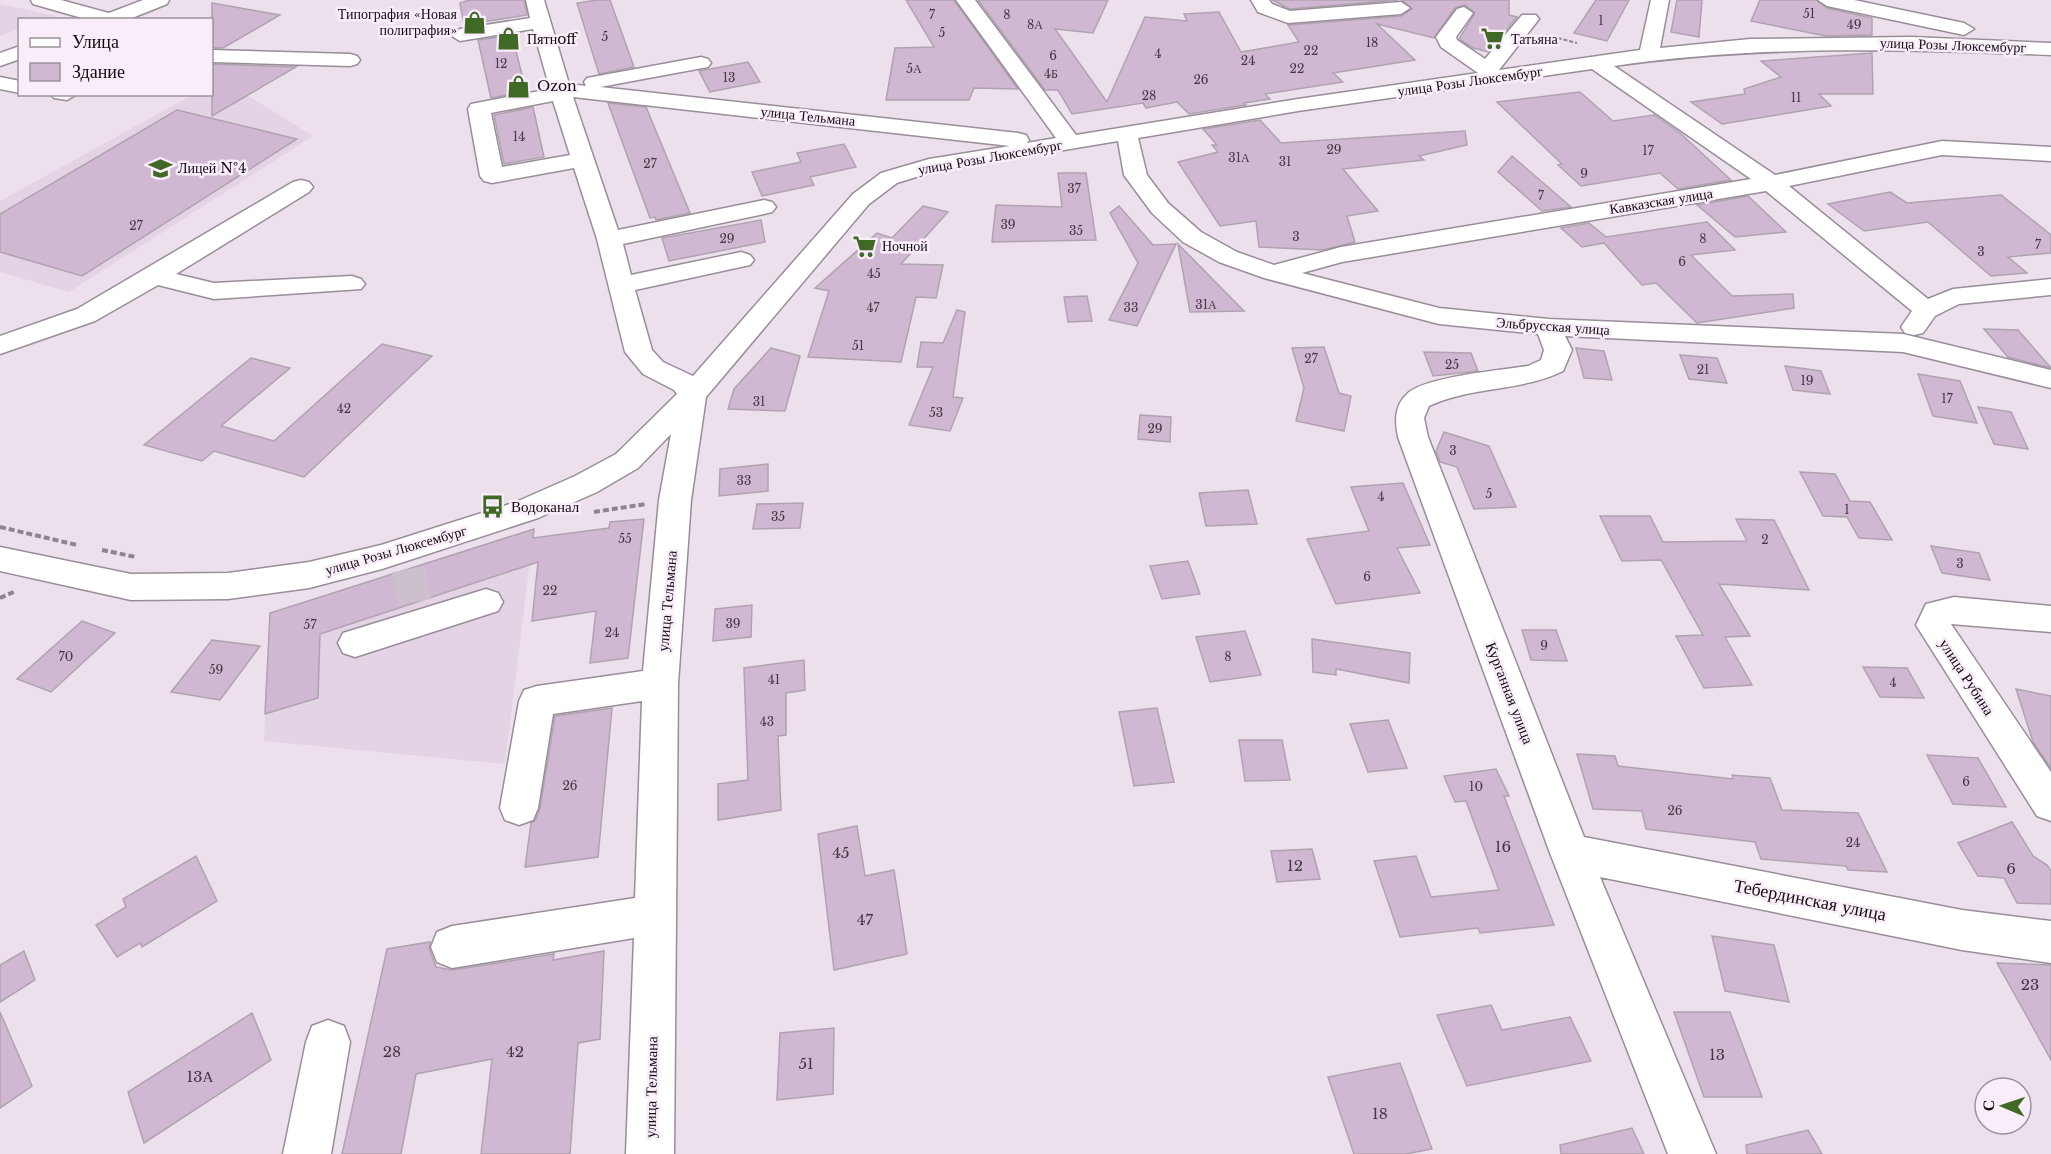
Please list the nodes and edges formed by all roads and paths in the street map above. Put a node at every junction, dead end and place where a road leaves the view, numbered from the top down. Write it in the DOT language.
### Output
graph roads {
  1 [pos="40,0"];
  2 [pos="160,0"];
  3 [pos="965,0"];
  4 [pos="1260,0"];
  5 [pos="1660,0"];
  6 [pos="1827,0"];
  7 [pos="542,6"];
  8 [pos="1401,8"];
  9 [pos="1464,14"];
  10 [pos="117,18"];
  11 [pos="1526,24"];
  12 [pos="460,35"];
  13 [pos="1580,44"];
  14 [pos="2051,48"];
  15 [pos="18,53"];
  16 [pos="1649,55"];
  17 [pos="213,56"];
  18 [pos="0,60"];
  19 [pos="350,60"];
  20 [pos="701,63"];
  21 [pos="1596,63"];
  22 [pos="1491,74"];
  23 [pos="0,83"];
  24 [pos="18,87"];
  25 [pos="561,91"];
  26 [pos="1124,134"];
  27 [pos="1063,144"];
  28 [pos="2051,154"];
  29 [pos="583,160"];
  30 [pos="1771,183"];
  31 [pos="301,187"];
  32 [pos="764,207"];
  33 [pos="609,239"];
  34 [pos="741,260"];
  35 [pos="1273,273"];
  36 [pos="156,276"];
  37 [pos="352,284"];
  38 [pos="620,285"];
  39 [pos="2051,287"];
  40 [pos="1926,310"];
  41 [pos="1548,327"];
  42 [pos="1903,343"];
  43 [pos="0,345"];
  44 [pos="2051,379"];
  45 [pos="692,395"];
  46 [pos="675,500"];
  47 [pos="583,513"];
  48 [pos="0,527"];
  49 [pos="86,547"];
  50 [pos="96,549"];
  51 [pos="138,557"];
  52 [pos="0,559"];
  53 [pos="11,585"];
  54 [pos="0,597"];
  55 [pos="486,602"];
  56 [pos="2051,619"];
  57 [pos="355,643"];
  58 [pos="660,684"];
  59 [pos="2051,804"];
  60 [pos="519,808"];
  61 [pos="1570,853"];
  62 [pos="654,915"];
  63 [pos="2051,942"];
  64 [pos="452,947"];
  65 [pos="328,1042"];
  66 [pos="307,1154"];
  67 [pos="650,1154"];
  68 [pos="1692,1154"];
  1 -- 10 [label="street"];
  2 -- 10 [label="street"];
  3 -- 27 [label="street"];
  4 -- 8 [label="street"];
  5 -- 16 [label="street"];
  6 -- 14 [label="street"];
  7 -- 12 [label="street"];
  7 -- 25 [label="street"];
  9 -- 22 [label="street"];
  11 -- 13 [label="path"];
  11 -- 22 [label="street"];
  14 -- 16 [label="street, улица Розы Люксембург"];
  15 -- 18 [label="street"];
  16 -- 21 [label="street, улица Розы Люксембург"];
  17 -- 19 [label="street"];
  20 -- 25 [label="street"];
  21 -- 22 [label="street, улица Розы Люксембург"];
  21 -- 30 [label="street"];
  22 -- 26 [label="street, улица Розы Люксембург"];
  23 -- 24 [label="street"];
  25 -- 27 [label="street, улица Тельмана"];
  25 -- 29 [label="street"];
  25 -- 29 [label="street"];
  26 -- 27 [label="street, улица Розы Люксембург"];
  26 -- 35 [label="street, Эльбрусская улица"];
  27 -- 45 [label="street, улица Розы Люксембург"];
  28 -- 30 [label="street, Кавказская улица"];
  29 -- 33 [label="street"];
  30 -- 35 [label="street, Кавказская улица"];
  30 -- 40 [label="street"];
  31 -- 36 [label="street"];
  32 -- 33 [label="street"];
  33 -- 38 [label="street"];
  34 -- 38 [label="street"];
  35 -- 41 [label="street, Эльбрусская улица"];
  36 -- 37 [label="street"];
  36 -- 43 [label="street"];
  38 -- 45 [label="street"];
  39 -- 40 [label="street"];
  40 -- 42 [label="street"];
  41 -- 42 [label="street, Эльбрусская улица"];
  41 -- 61 [label="street, Курганная улица"];
  42 -- 44 [label="street, Эльбрусская улица"];
  45 -- 46 [label="street, улица Тельмана"];
  45 -- 52 [label="street, улица Розы Люксембург"];
  46 -- 47 [label="path"];
  46 -- 58 [label="street, улица Тельмана"];
  48 -- 49 [label="path"];
  50 -- 51 [label="path"];
  53 -- 54 [label="path"];
  55 -- 57 [label="street"];
  56 -- 59 [label="street, улица Рубина"];
  58 -- 60 [label="street"];
  58 -- 62 [label="street, улица Тельмана"];
  61 -- 63 [label="street, Тебердинская улица"];
  61 -- 68 [label="street, Курганная улица"];
  62 -- 64 [label="street"];
  62 -- 67 [label="street, улица Тельмана"];
  65 -- 66 [label="street"];
}
